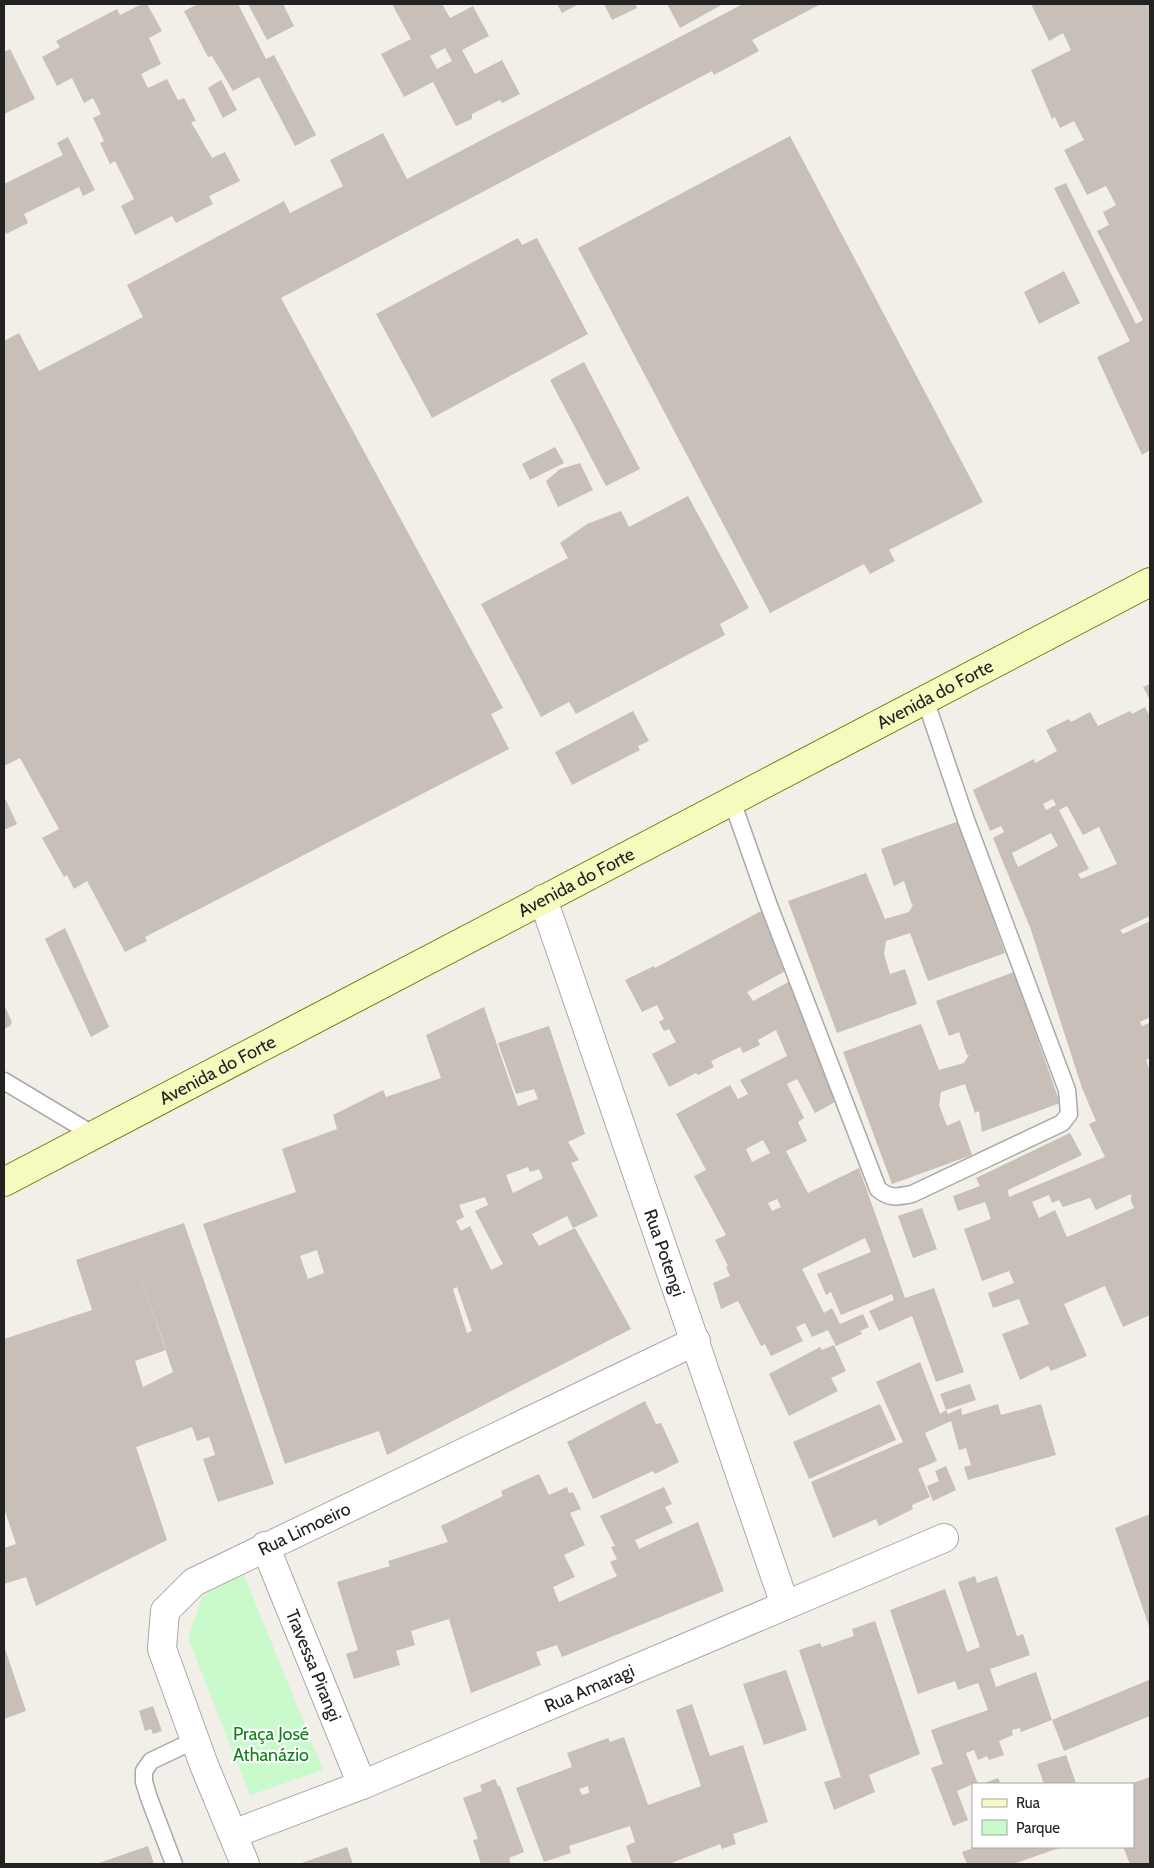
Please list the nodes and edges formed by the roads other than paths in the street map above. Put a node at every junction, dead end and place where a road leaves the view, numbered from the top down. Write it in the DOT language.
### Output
graph roads {
  1 [pos="1150,582"];
  2 [pos="926,699"];
  3 [pos="732,801"];
  4 [pos="543,899"];
  5 [pos="4,1081"];
  6 [pos="94,1136"];
  7 [pos="4,1182"];
  8 [pos="696,1340"];
  9 [pos="944,1538"];
  10 [pos="265,1546"];
  11 [pos="785,1605"];
  12 [pos="195,1740"];
  13 [pos="362,1785"];
  14 [pos="232,1834"];
  15 [pos="174,1864"];
  16 [pos="245,1864"];
  1 -- 2 [label="main road, Avenida do Forte"];
  2 -- 3 [label="main road, Avenida do Forte"];
  2 -- 3 [label="lane"];
  3 -- 4 [label="main road, Avenida do Forte"];
  4 -- 6 [label="main road, Avenida do Forte"];
  4 -- 8 [label="street, Rua Potengi"];
  5 -- 6 [label="lane"];
  6 -- 7 [label="main road, Avenida do Forte"];
  8 -- 10 [label="street, Rua Limoeiro"];
  8 -- 11 [label="street, Rua Potengi"];
  9 -- 11 [label="street, Rua Amaragi"];
  10 -- 12 [label="street, Rua Limoeiro"];
  10 -- 13 [label="street, Travessa Pirangi"];
  11 -- 13 [label="street, Rua Amaragi"];
  12 -- 14 [label="street, Rua Limoeiro"];
  12 -- 15 [label="lane"];
  13 -- 14 [label="street, Rua Amaragi"];
  14 -- 16 [label="street, Rua Limoeiro"];
}
